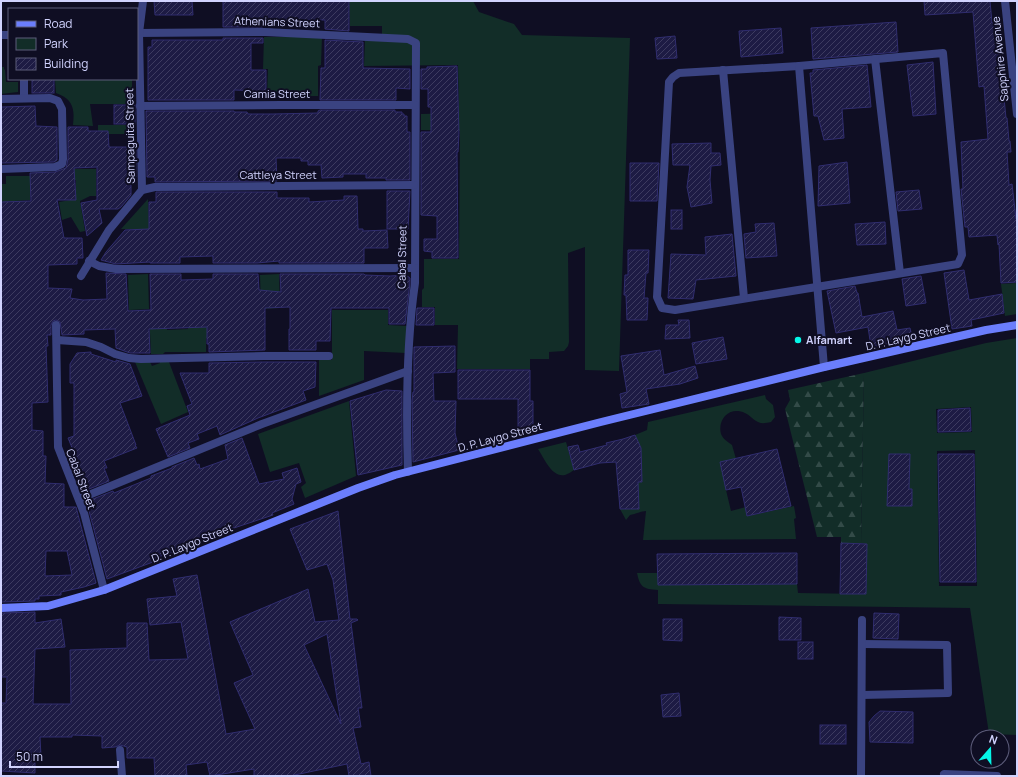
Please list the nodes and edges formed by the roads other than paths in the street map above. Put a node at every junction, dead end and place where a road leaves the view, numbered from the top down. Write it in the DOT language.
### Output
graph roads {
  1 [pos="143,1"];
  2 [pos="1005,1"];
  3 [pos="138,33"];
  4 [pos="416,43"];
  5 [pos="875,59"];
  6 [pos="799,66"];
  7 [pos="723,70"];
  8 [pos="24,80"];
  9 [pos="24,98"];
  10 [pos="1,99"];
  11 [pos="415,105"];
  12 [pos="140,106"];
  13 [pos="1017,114"];
  14 [pos="1,169"];
  15 [pos="414,186"];
  16 [pos="142,190"];
  17 [pos="90,261"];
  18 [pos="414,268"];
  19 [pos="900,272"];
  20 [pos="81,276"];
  21 [pos="816,286"];
  22 [pos="744,298"];
  23 [pos="56,325"];
  24 [pos="1017,325"];
  25 [pos="56,340"];
  26 [pos="329,356"];
  27 [pos="824,367"];
  28 [pos="408,371"];
  29 [pos="408,472"];
  30 [pos="78,499"];
  31 [pos="104,590"];
  32 [pos="1,608"];
  33 [pos="862,620"];
  34 [pos="862,644"];
  35 [pos="862,695"];
  36 [pos="120,750"];
  37 [pos="122,776"];
  38 [pos="861,776"];
  39 [pos="945,776"];
  40 [pos="997,776"];
  1 -- 3 [label="street, Sampaguita Street"];
  2 -- 13 [label="street, Sapphire Avenue"];
  3 -- 4 [label="street, Athenians Street"];
  3 -- 12 [label="street, Sampaguita Street"];
  4 -- 11 [label="street, Cabal Street"];
  5 -- 6 [label="street"];
  5 -- 19 [label="street"];
  5 -- 19 [label="street"];
  6 -- 7 [label="street"];
  6 -- 21 [label="street"];
  7 -- 22 [label="street"];
  7 -- 22 [label="street"];
  8 -- 9 [label="street"];
  9 -- 10 [label="street"];
  9 -- 14 [label="street"];
  11 -- 12 [label="street, Camia Street"];
  11 -- 15 [label="street, Cabal Street"];
  12 -- 16 [label="street, Sampaguita Street"];
  15 -- 16 [label="street, Cattleya Street"];
  15 -- 18 [label="street, Cabal Street"];
  16 -- 17 [label="street, Sampaguita Street"];
  17 -- 18 [label="street"];
  17 -- 20 [label="street, Sampaguita Street"];
  18 -- 28 [label="street, Cabal Street"];
  19 -- 21 [label="street"];
  21 -- 22 [label="street"];
  21 -- 27 [label="street"];
  23 -- 25 [label="street, Cabal Street"];
  24 -- 27 [label="main road, D. P. Laygo Street"];
  25 -- 26 [label="street"];
  25 -- 30 [label="street, Cabal Street"];
  27 -- 29 [label="main road, D. P. Laygo Street"];
  28 -- 29 [label="street, Cabal Street"];
  28 -- 30 [label="street"];
  29 -- 31 [label="main road, D. P. Laygo Street"];
  30 -- 31 [label="street, Cabal Street"];
  31 -- 32 [label="main road, D. P. Laygo Street"];
  33 -- 34 [label="street"];
  34 -- 35 [label="street"];
  34 -- 35 [label="street"];
  35 -- 38 [label="street"];
  36 -- 37 [label="street"];
  39 -- 40 [label="street"];
}
